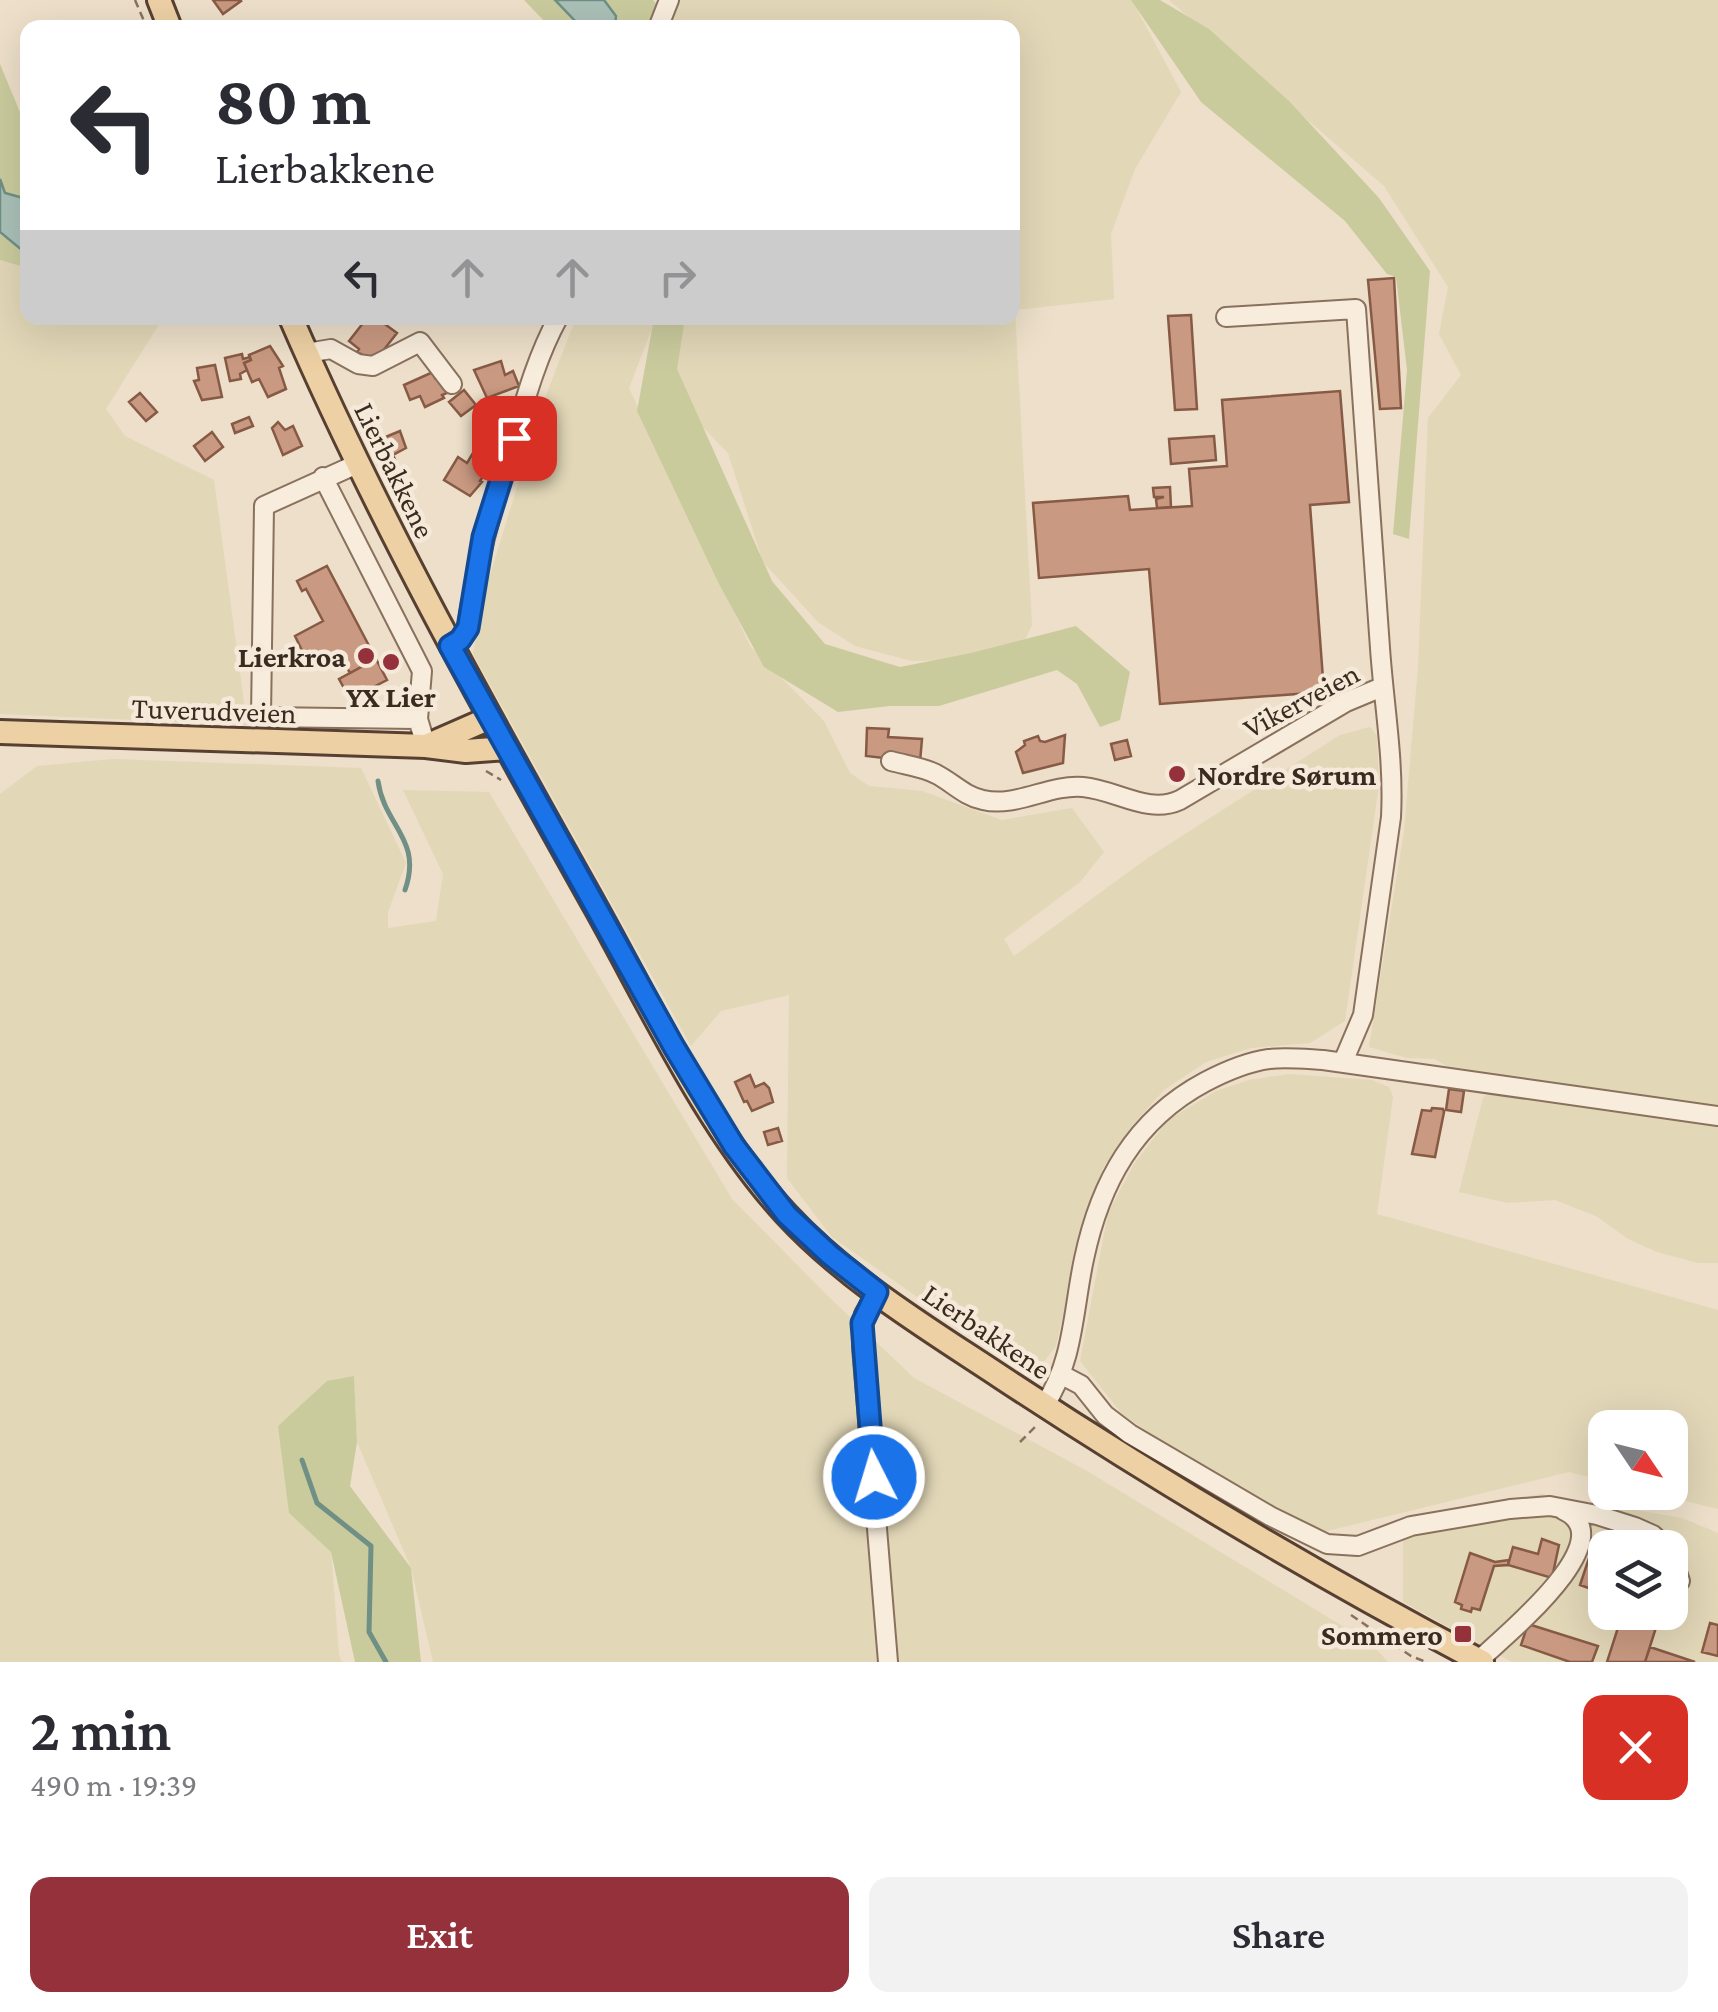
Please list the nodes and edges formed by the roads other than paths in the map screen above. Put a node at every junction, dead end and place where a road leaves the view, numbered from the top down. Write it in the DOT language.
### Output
graph roads {
  1 [pos="1226,318"];
  2 [pos="295,325"];
  3 [pos="555,325"];
  4 [pos="306,352"];
  5 [pos="452,384"];
  6 [pos="357,464"];
  7 [pos="323,477"];
  8 [pos="450,646"];
  9 [pos="1382,687"];
  10 [pos="490,718"];
  11 [pos="418,720"];
  12 [pos="0,732"];
  13 [pos="426,746"];
  14 [pos="507,748"];
  15 [pos="891,761"];
  16 [pos="1343,1062"];
  17 [pos="1718,1116"];
  18 [pos="877,1292"];
  19 [pos="1062,1376"];
  20 [pos="1044,1406"];
  21 [pos="1561,1509"];
  22 [pos="1642,1530"];
  23 [pos="1481,1661"];
  24 [pos="888,1662"];
  1 -- 9 [label="street"];
  2 -- 4 [label="main road, Lierbakkene"];
  3 -- 8 [label="street, Lierbakkene"];
  4 -- 5 [label="street"];
  4 -- 6 [label="main road, Lierbakkene"];
  6 -- 7 [label="street"];
  6 -- 8 [label="main road, Lierbakkene"];
  7 -- 11 [label="street"];
  7 -- 11 [label="street"];
  8 -- 10 [label="main road, Lierbakkene"];
  9 -- 15 [label="street, Vikerveien"];
  9 -- 16 [label="street, Vikerveien"];
  10 -- 13 [label="main road, Tuverudveien"];
  10 -- 14 [label="main road, Lierbakkene"];
  11 -- 13 [label="street"];
  12 -- 13 [label="main road, Tuverudveien"];
  13 -- 14 [label="main road, Tuverudveien"];
  14 -- 18 [label="main road, Lierbakkene"];
  16 -- 17 [label="street"];
  16 -- 19 [label="street"];
  18 -- 20 [label="main road, Lierbakkene"];
  18 -- 24 [label="street"];
  19 -- 20 [label="street"];
  19 -- 21 [label="street"];
  20 -- 23 [label="main road, Lierbakkene"];
  21 -- 22 [label="street"];
  21 -- 23 [label="street, Lierbakkene"];
}
